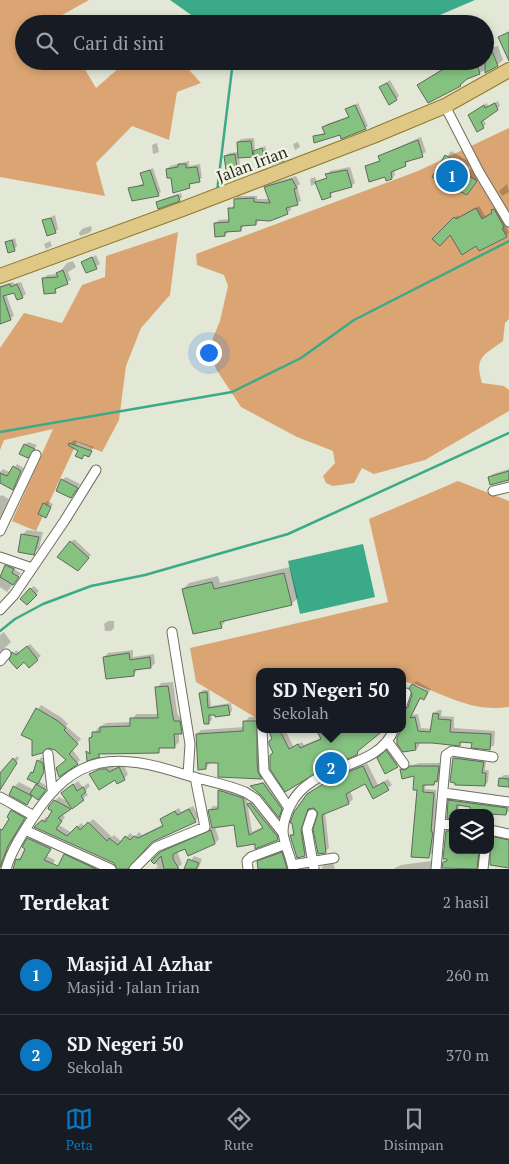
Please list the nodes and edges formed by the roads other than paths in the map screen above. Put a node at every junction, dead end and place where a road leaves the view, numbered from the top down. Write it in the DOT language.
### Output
graph roads {
  1 [pos="509,70"];
  2 [pos="446,106"];
  3 [pos="509,222"];
  4 [pos="0,276"];
  5 [pos="36,455"];
  6 [pos="96,470"];
  7 [pos="509,487"];
  8 [pos="493,491"];
  9 [pos="0,531"];
  10 [pos="0,557"];
  11 [pos="32,568"];
  12 [pos="0,610"];
  13 [pos="172,632"];
  14 [pos="262,733"];
  15 [pos="392,733"];
  16 [pos="388,742"];
  17 [pos="48,754"];
  18 [pos="493,756"];
  19 [pos="404,764"];
  20 [pos="191,776"];
  21 [pos="52,790"];
  22 [pos="444,793"];
  23 [pos="0,797"];
  24 [pos="509,802"];
  25 [pos="289,808"];
  26 [pos="312,814"];
  27 [pos="34,816"];
  28 [pos="441,824"];
  29 [pos="449,825"];
  30 [pos="25,830"];
  31 [pos="494,831"];
  32 [pos="284,833"];
  33 [pos="509,834"];
  34 [pos="286,844"];
  35 [pos="485,854"];
  36 [pos="334,858"];
  37 [pos="313,865"];
  38 [pos="293,867"];
  39 [pos="6,869"];
  40 [pos="111,869"];
  41 [pos="134,869"];
  42 [pos="248,869"];
  43 [pos="436,869"];
  44 [pos="483,869"];
  1 -- 2 [label="main road, Jalan Irian"];
  2 -- 3 [label="street"];
  2 -- 4 [label="main road, Jalan Irian"];
  5 -- 9 [label="street"];
  6 -- 11 [label="street"];
  7 -- 8 [label="street"];
  10 -- 11 [label="street"];
  11 -- 12 [label="street"];
  13 -- 20 [label="street"];
  14 -- 25 [label="street"];
  15 -- 16 [label="street"];
  16 -- 19 [label="street"];
  16 -- 25 [label="street"];
  17 -- 21 [label="street"];
  18 -- 22 [label="street"];
  20 -- 21 [label="street"];
  20 -- 32 [label="street"];
  20 -- 41 [label="street"];
  21 -- 27 [label="street"];
  22 -- 24 [label="street"];
  22 -- 28 [label="street"];
  23 -- 27 [label="street"];
  25 -- 32 [label="street"];
  26 -- 37 [label="street"];
  27 -- 30 [label="street"];
  28 -- 29 [label="street"];
  28 -- 43 [label="street"];
  30 -- 39 [label="street"];
  30 -- 40 [label="street"];
  31 -- 33 [label="street"];
  32 -- 34 [label="street"];
  34 -- 38 [label="street"];
  34 -- 42 [label="street"];
  35 -- 44 [label="street"];
  36 -- 37 [label="street"];
  37 -- 38 [label="street"];
}
